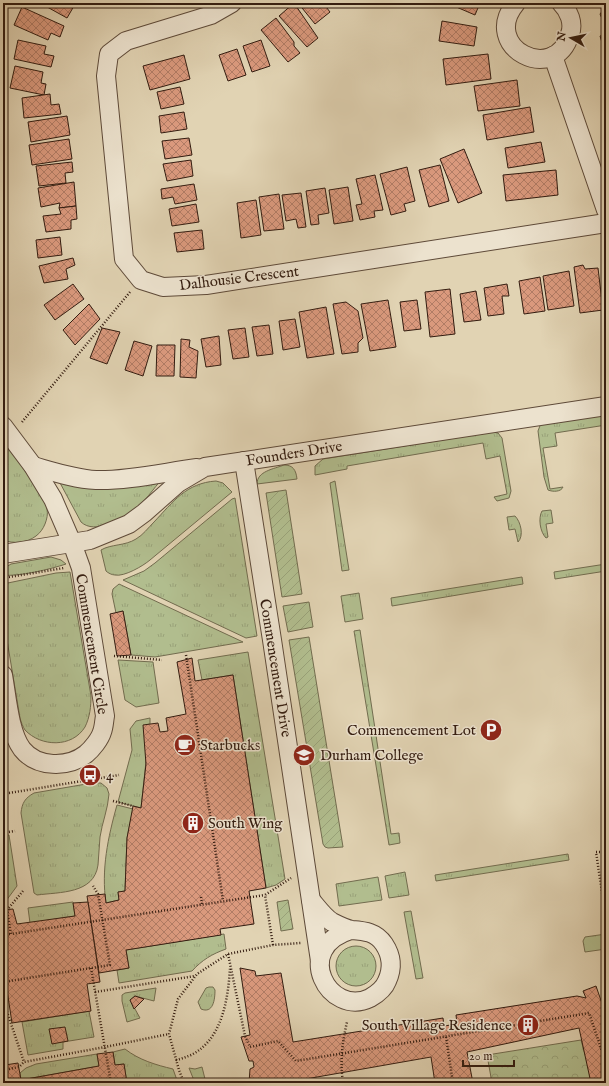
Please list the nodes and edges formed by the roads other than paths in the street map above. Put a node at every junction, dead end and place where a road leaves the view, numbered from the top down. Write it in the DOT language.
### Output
graph roads {
  1 [pos="232,3"];
  2 [pos="516,3"];
  3 [pos="561,3"];
  4 [pos="553,56"];
  5 [pos="606,210"];
  6 [pos="606,223"];
  7 [pos="606,406"];
  8 [pos="3,426"];
  9 [pos="244,461"];
  10 [pos="33,466"];
  11 [pos="205,467"];
  12 [pos="72,543"];
  13 [pos="3,554"];
  14 [pos="3,675"];
  15 [pos="311,900"];
  16 [pos="351,930"];
  17 [pos="320,961"];
  1 -- 6 [label="street, Dalhousie Crescent"];
  2 -- 4 [label="street"];
  3 -- 4 [label="street"];
  4 -- 5 [label="street"];
  7 -- 9 [label="street, Founders Drive"];
  8 -- 10 [label="street, Commencement Circle"];
  9 -- 11 [label="street, Founders Drive"];
  9 -- 15 [label="street, Commencement Drive"];
  10 -- 11 [label="street"];
  10 -- 12 [label="street, Commencement Circle"];
  11 -- 12 [label="street, Founders Drive"];
  12 -- 13 [label="street, Founders Drive"];
  12 -- 14 [label="street, Commencement Circle"];
  15 -- 16 [label="street, Commencement Drive"];
  15 -- 17 [label="street, Commencement Drive"];
  16 -- 17 [label="street"];
  16 -- 17 [label="street, Commencement Drive"];
}
